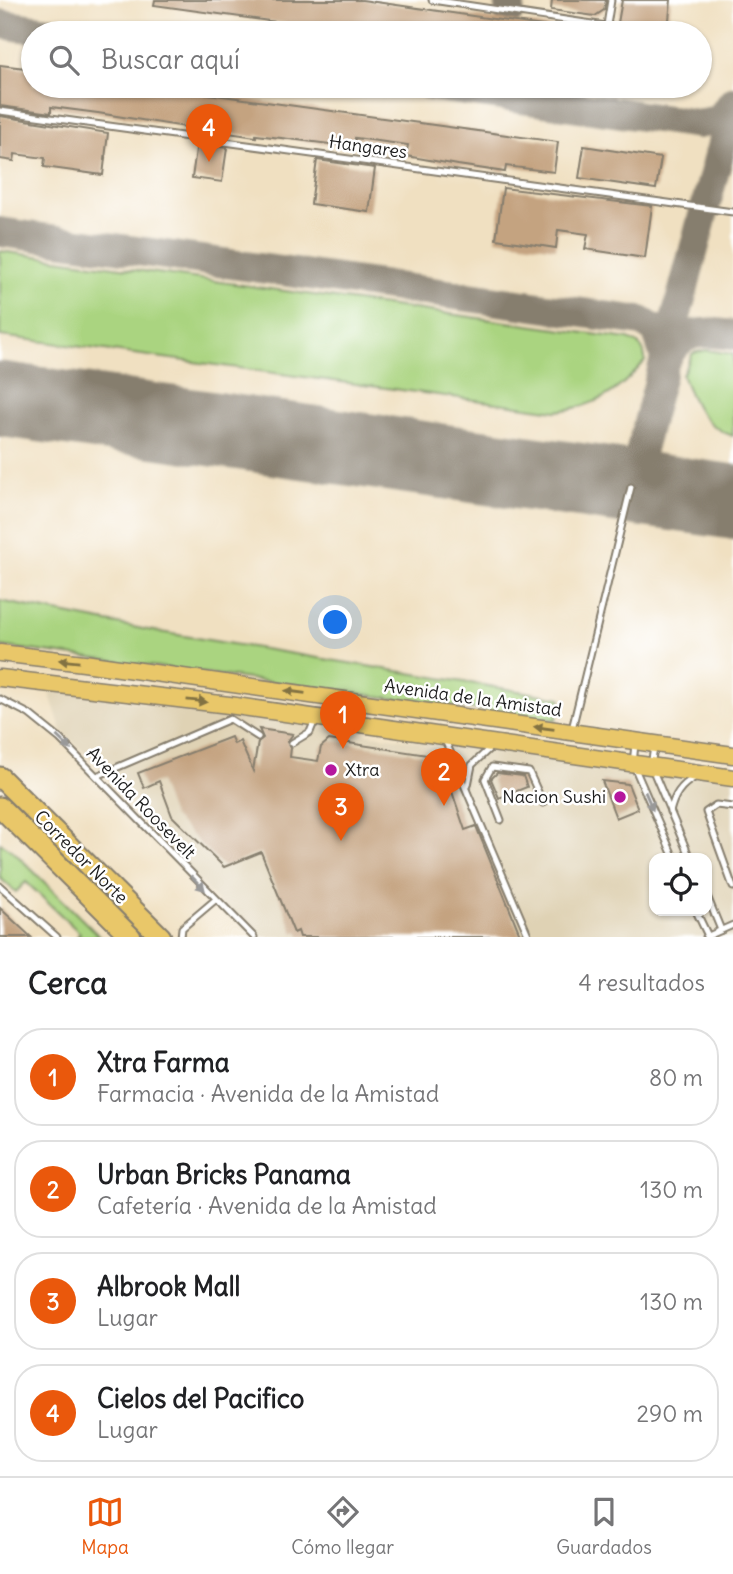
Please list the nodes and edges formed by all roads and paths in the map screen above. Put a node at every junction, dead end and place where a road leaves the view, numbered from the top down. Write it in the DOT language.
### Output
graph roads {
  1 [pos="432,0"];
  2 [pos="611,0"];
  3 [pos="579,21"];
  4 [pos="608,21"];
  5 [pos="0,111"];
  6 [pos="733,212"];
  7 [pos="631,487"];
  8 [pos="0,653"];
  9 [pos="0,678"];
  10 [pos="0,699"];
  11 [pos="230,712"];
  12 [pos="316,717"];
  13 [pos="571,732"];
  14 [pos="443,735"];
  15 [pos="258,737"];
  16 [pos="636,741"];
  17 [pos="292,743"];
  18 [pos="500,744"];
  19 [pos="654,744"];
  20 [pos="733,755"];
  21 [pos="633,764"];
  22 [pos="651,766"];
  23 [pos="704,774"];
  24 [pos="97,776"];
  25 [pos="0,777"];
  26 [pos="733,778"];
  27 [pos="468,788"];
  28 [pos="543,803"];
  29 [pos="0,807"];
  30 [pos="732,809"];
  31 [pos="670,812"];
  32 [pos="501,820"];
  33 [pos="0,823"];
  34 [pos="672,853"];
  35 [pos="688,853"];
  36 [pos="0,886"];
  37 [pos="733,887"];
  38 [pos="85,888"];
  39 [pos="215,900"];
  40 [pos="712,907"];
  41 [pos="698,916"];
  42 [pos="733,925"];
  43 [pos="722,930"];
  44 [pos="57,937"];
  45 [pos="131,937"];
  46 [pos="161,937"];
  47 [pos="181,937"];
  48 [pos="254,937"];
  49 [pos="529,937"];
  50 [pos="707,937"];
  1 -- 3 [label="lane"];
  2 -- 4 [label="lane"];
  5 -- 6 [label="lane, Hangares"];
  7 -- 13 [label="lane"];
  13 -- 8 [label="main road, Avenida de la Amistad, one-way"];
  9 -- 11 [label="main road, one-way"];
  10 -- 24 [label="lane, Avenida Roosevelt, one-way"];
  11 -- 12 [label="main road"];
  11 -- 15 [label="lane"];
  11 -- 24 [label="lane"];
  12 -- 14 [label="main road"];
  12 -- 17 [label="lane"];
  13 -- 16 [label="main road, Avenida de la Amistad"];
  14 -- 18 [label="main road"];
  14 -- 27 [label="lane"];
  16 -- 19 [label="main road, Avenida de la Amistad"];
  16 -- 21 [label="lane"];
  18 -- 21 [label="main road"];
  18 -- 27 [label="lane"];
  19 -- 20 [label="main road, Avenida de la Amistad"];
  19 -- 22 [label="lane"];
  21 -- 22 [label="main road"];
  21 -- 34 [label="lane, one-way"];
  22 -- 23 [label="main road"];
  22 -- 31 [label="lane"];
  23 -- 26 [label="main road"];
  23 -- 31 [label="lane"];
  24 -- 39 [label="lane, Avenida Roosevelt, one-way"];
  25 -- 46 [label="highway, Corredor Norte"];
  27 -- 49 [label="lane"];
  28 -- 32 [label="lane"];
  29 -- 38 [label="highway, Corredor Norte"];
  30 -- 37 [label="lane"];
  31 -- 35 [label="lane"];
  33 -- 38 [label="highway"];
  36 -- 44 [label="lane"];
  38 -- 45 [label="highway, Corredor Norte"];
  39 -- 47 [label="lane"];
  39 -- 48 [label="lane, Avenida Roosevelt"];
  40 -- 43 [label="lane"];
  41 -- 50 [label="lane"];
  42 -- 43 [label="lane"];
  43 -- 50 [label="lane"];
}
